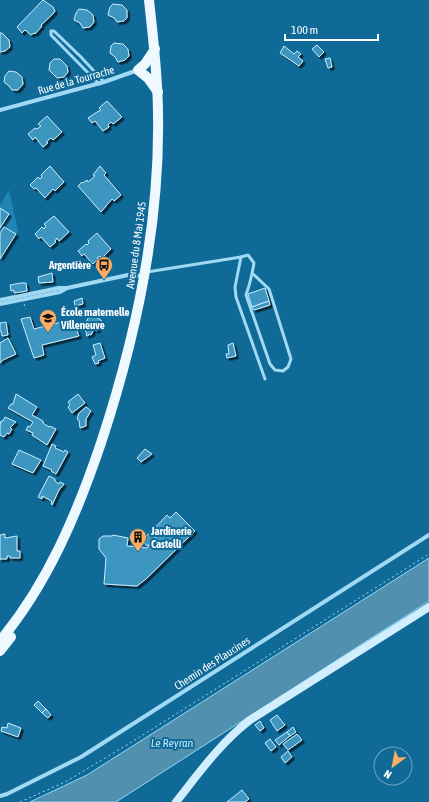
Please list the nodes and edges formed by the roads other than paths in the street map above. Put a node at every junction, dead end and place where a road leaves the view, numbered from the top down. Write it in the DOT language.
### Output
graph roads {
  1 [pos="149,0"];
  2 [pos="155,50"];
  3 [pos="156,67"];
  4 [pos="138,70"];
  5 [pos="101,83"];
  6 [pos="158,92"];
  7 [pos="0,110"];
  8 [pos="241,257"];
  9 [pos="145,274"];
  10 [pos="252,274"];
  11 [pos="67,288"];
  12 [pos="0,300"];
  13 [pos="0,304"];
  14 [pos="265,379"];
  15 [pos="87,485"];
  16 [pos="429,535"];
  17 [pos="429,607"];
  18 [pos="0,641"];
  19 [pos="0,651"];
  20 [pos="0,796"];
  21 [pos="176,802"];
  1 -- 2 [label="main road, Avenue du 8 Mai 1945"];
  2 -- 3 [label="main road, Avenue du 8 Mai 1945"];
  2 -- 4 [label="main road"];
  3 -- 4 [label="street, Rue de la Tourrache"];
  3 -- 6 [label="main road, Avenue du 8 Mai 1945"];
  4 -- 5 [label="street, Rue de la Tourrache"];
  4 -- 6 [label="main road"];
  5 -- 5 [label="lane"];
  5 -- 7 [label="street, Rue de la Tourrache"];
  6 -- 9 [label="main road, Avenue du 8 Mai 1945"];
  8 -- 9 [label="lane"];
  8 -- 10 [label="lane"];
  8 -- 14 [label="lane"];
  9 -- 11 [label="street"];
  9 -- 15 [label="main road, Avenue du 8 Mai 1945"];
  10 -- 10 [label="lane"];
  11 -- 12 [label="street"];
  11 -- 13 [label="street"];
  15 -- 18 [label="main road, Avenue du 8 Mai 1945"];
  15 -- 19 [label="main road, Avenue du 8 Mai 1945"];
  16 -- 20 [label="street, Chemin des Plaucines"];
  17 -- 21 [label="main road"];
}
